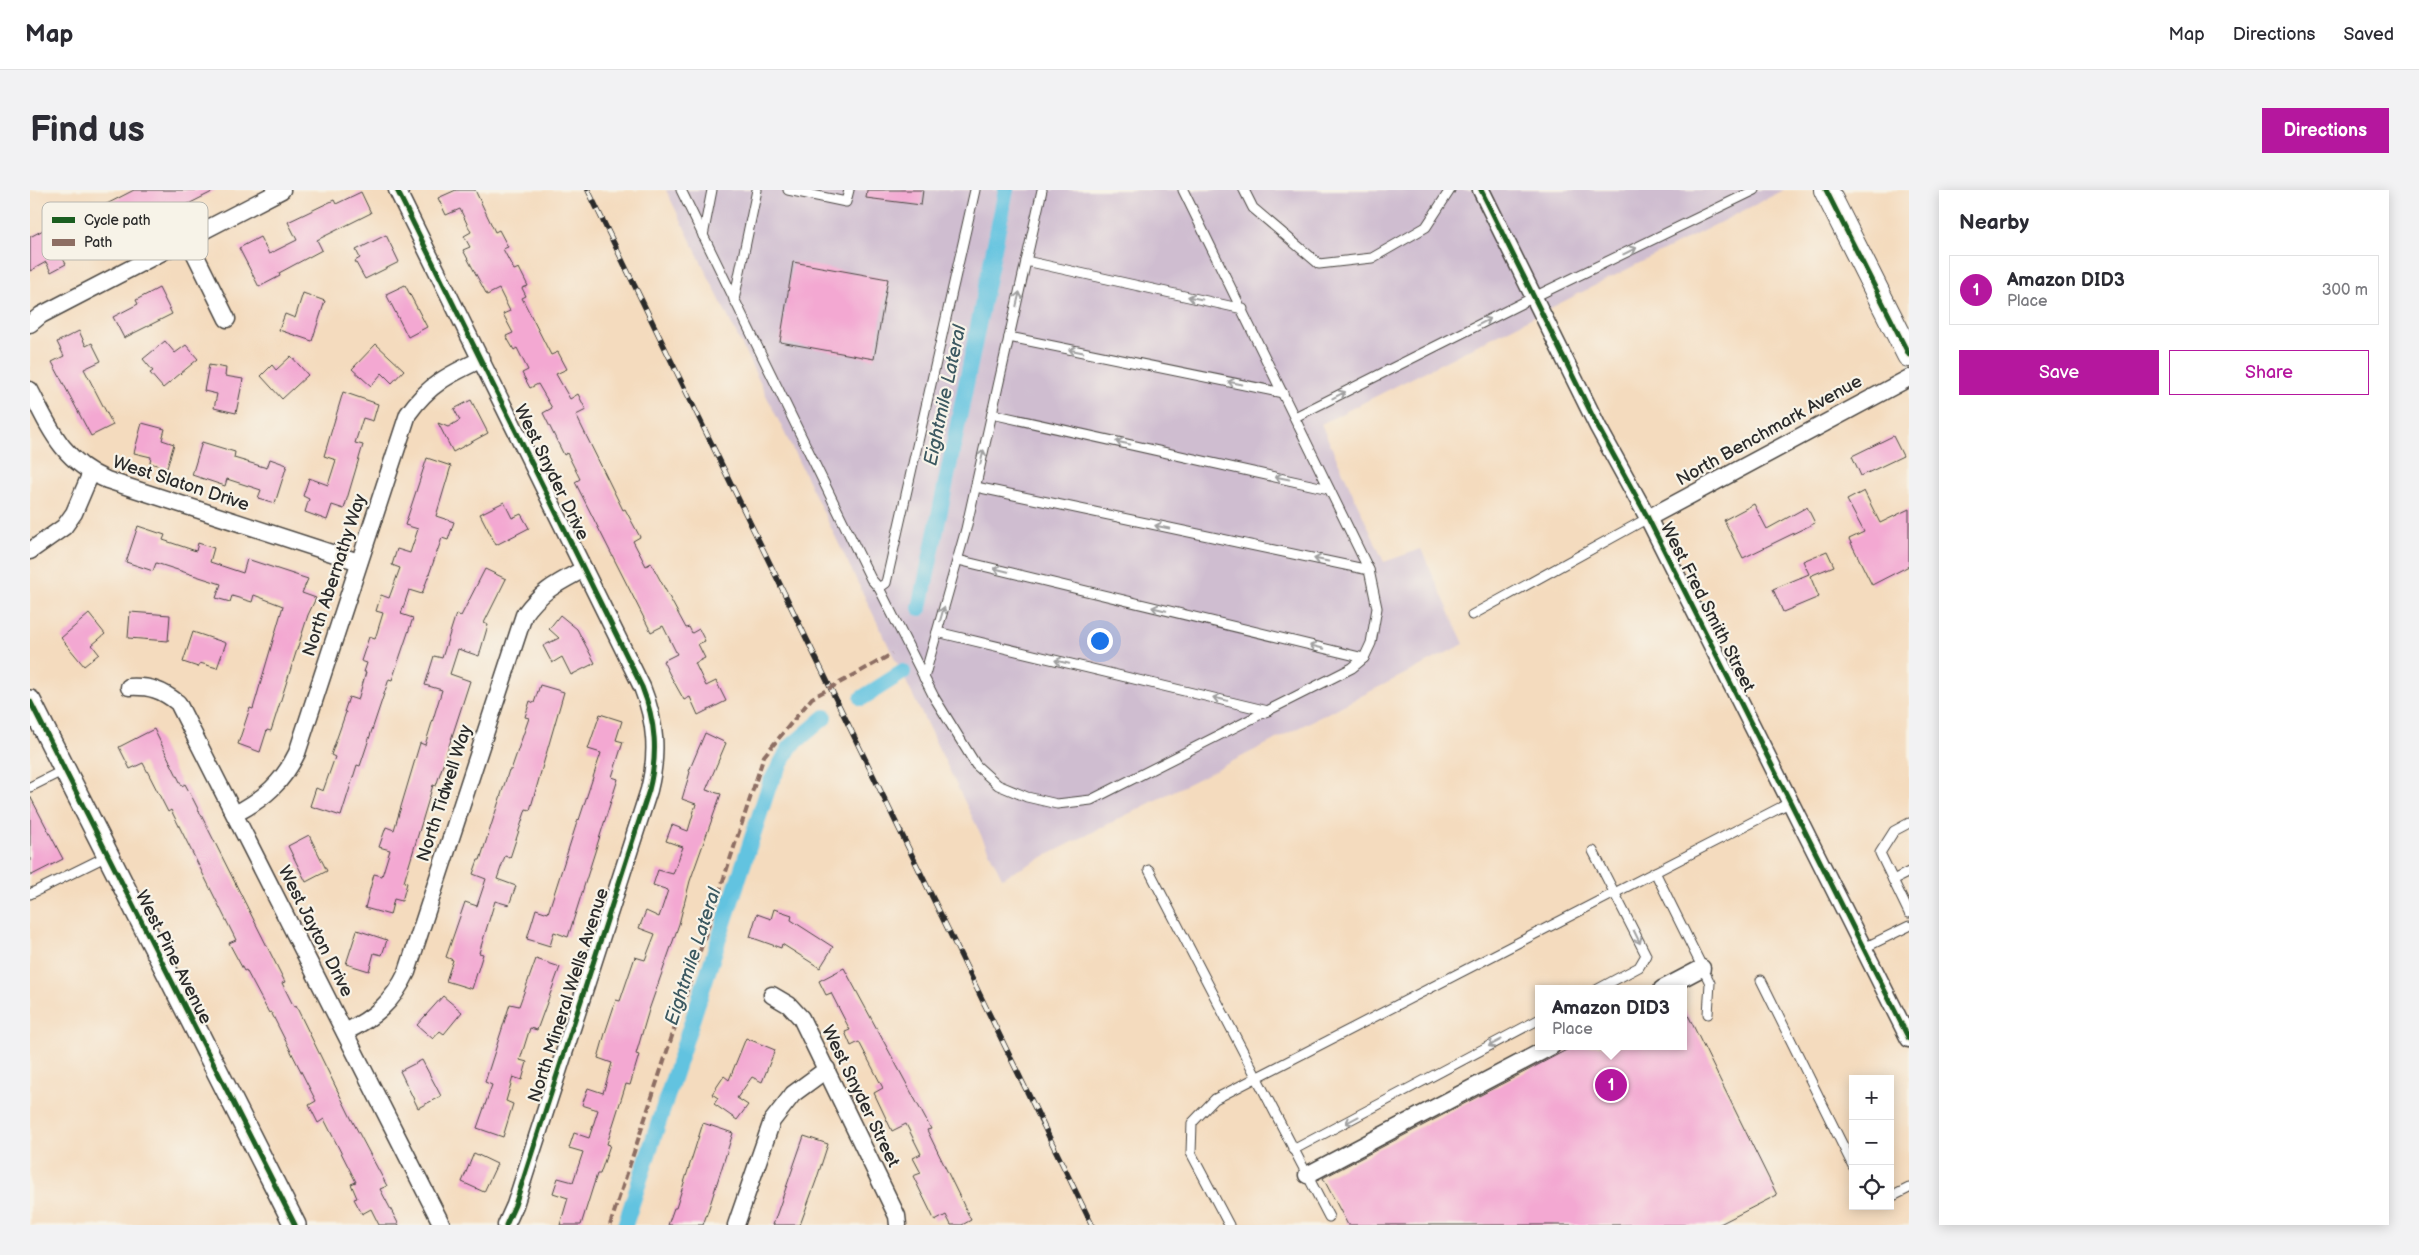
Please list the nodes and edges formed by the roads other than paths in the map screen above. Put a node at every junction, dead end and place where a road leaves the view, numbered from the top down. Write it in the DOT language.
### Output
graph roads {
  1 [pos="282,190"];
  2 [pos="397,190"];
  3 [pos="680,190"];
  4 [pos="712,190"];
  5 [pos="757,190"];
  6 [pos="788,190"];
  7 [pos="849,190"];
  8 [pos="975,190"];
  9 [pos="1042,190"];
  10 [pos="1183,190"];
  11 [pos="1244,190"];
  12 [pos="1450,190"];
  13 [pos="1481,190"];
  14 [pos="1755,190"];
  15 [pos="1826,190"];
  16 [pos="208,227"];
  17 [pos="703,236"];
  18 [pos="145,260"];
  19 [pos="198,260"];
  20 [pos="1026,261"];
  21 [pos="1534,297"];
  22 [pos="734,300"];
  23 [pos="1243,309"];
  24 [pos="227,319"];
  25 [pos="30,324"];
  26 [pos="1009,337"];
  27 [pos="1909,355"];
  28 [pos="482,359"];
  29 [pos="1909,378"];
  30 [pos="30,390"];
  31 [pos="1283,393"];
  32 [pos="992,414"];
  33 [pos="1295,417"];
  34 [pos="91,473"];
  35 [pos="976,487"];
  36 [pos="1330,489"];
  37 [pos="1648,518"];
  38 [pos="30,551"];
  39 [pos="958,560"];
  40 [pos="359,562"];
  41 [pos="584,569"];
  42 [pos="1369,570"];
  43 [pos="879,588"];
  44 [pos="1472,615"];
  45 [pos="937,632"];
  46 [pos="1364,658"];
  47 [pos="924,678"];
  48 [pos="129,686"];
  49 [pos="30,701"];
  50 [pos="1268,711"];
  51 [pos="64,770"];
  52 [pos="653,773"];
  53 [pos="30,787"];
  54 [pos="1791,802"];
  55 [pos="235,814"];
  56 [pos="1909,823"];
  57 [pos="1593,850"];
  58 [pos="108,856"];
  59 [pos="1149,870"];
  60 [pos="1655,872"];
  61 [pos="1909,872"];
  62 [pos="1893,880"];
  63 [pos="1615,893"];
  64 [pos="30,894"];
  65 [pos="1909,913"];
  66 [pos="1909,926"];
  67 [pos="1864,948"];
  68 [pos="1702,968"];
  69 [pos="1761,980"];
  70 [pos="1605,985"];
  71 [pos="1670,985"];
  72 [pos="772,995"];
  73 [pos="1708,1014"];
  74 [pos="1535,1022"];
  75 [pos="345,1032"];
  76 [pos="1909,1039"];
  77 [pos="1544,1050"];
  78 [pos="827,1069"];
  79 [pos="1256,1077"];
  80 [pos="1293,1150"];
  81 [pos="1853,1165"];
  82 [pos="1307,1175"];
  83 [pos="1909,1188"];
  84 [pos="1894,1194"];
  85 [pos="1330,1217"];
  86 [pos="295,1225"];
  87 [pos="442,1225"];
  88 [pos="506,1225"];
  89 [pos="736,1225"];
  90 [pos="898,1225"];
  91 [pos="1229,1225"];
  1 -- 16 [label="street"];
  2 -- 28 [label="street, West Snyder Drive"];
  3 -- 17 [label="lane"];
  4 -- 17 [label="lane"];
  5 -- 22 [label="lane"];
  6 -- 7 [label="lane"];
  8 -- 43 [label="lane"];
  9 -- 20 [label="lane"];
  10 -- 23 [label="lane"];
  11 -- 12 [label="lane"];
  13 -- 21 [label="street, West Fred Smith Street"];
  21 -- 14 [label="lane, one-way"];
  15 -- 27 [label="main road"];
  17 -- 22 [label="lane"];
  18 -- 25 [label="street"];
  19 -- 24 [label="street"];
  23 -- 20 [label="lane, one-way"];
  26 -- 20 [label="lane, one-way"];
  33 -- 21 [label="lane, one-way"];
  21 -- 37 [label="street, West Fred Smith Street"];
  22 -- 43 [label="lane"];
  23 -- 31 [label="lane"];
  31 -- 26 [label="lane, one-way"];
  26 -- 32 [label="lane"];
  28 -- 40 [label="street, North Abernathy Way"];
  28 -- 41 [label="street, West Snyder Drive"];
  29 -- 37 [label="street, North Benchmark Avenue"];
  30 -- 34 [label="street, West Slaton Drive"];
  31 -- 33 [label="lane"];
  35 -- 32 [label="lane, one-way"];
  36 -- 32 [label="lane, one-way"];
  33 -- 36 [label="lane"];
  34 -- 38 [label="street"];
  34 -- 40 [label="street, West Slaton Drive"];
  35 -- 39 [label="lane"];
  42 -- 35 [label="lane, one-way"];
  36 -- 42 [label="lane"];
  37 -- 44 [label="lane"];
  37 -- 54 [label="street, West Fred Smith Street"];
  45 -- 39 [label="lane, one-way"];
  46 -- 39 [label="lane, one-way"];
  40 -- 55 [label="street, North Abernathy Way"];
  41 -- 52 [label="street, West Snyder Drive"];
  41 -- 75 [label="street, North Tidwell Way"];
  42 -- 46 [label="lane"];
  43 -- 47 [label="lane"];
  45 -- 47 [label="lane"];
  50 -- 45 [label="lane, one-way"];
  46 -- 50 [label="lane"];
  47 -- 50 [label="lane"];
  48 -- 55 [label="street, West Jayton Drive"];
  49 -- 51 [label="street, West Pine Avenue"];
  51 -- 53 [label="lane"];
  51 -- 58 [label="street, West Pine Avenue"];
  52 -- 88 [label="street, North Mineral Wells Avenue"];
  54 -- 60 [label="lane"];
  54 -- 67 [label="street, West Fred Smith Street"];
  55 -- 75 [label="street, West Jayton Drive"];
  56 -- 62 [label="lane"];
  57 -- 63 [label="lane"];
  58 -- 64 [label="lane"];
  58 -- 86 [label="street, West Pine Avenue"];
  59 -- 79 [label="lane"];
  60 -- 63 [label="lane"];
  60 -- 68 [label="lane"];
  61 -- 62 [label="lane"];
  62 -- 65 [label="lane"];
  63 -- 70 [label="lane, one-way"];
  63 -- 79 [label="lane"];
  66 -- 67 [label="lane"];
  67 -- 76 [label="street, West Fred Smith Street"];
  68 -- 71 [label="street"];
  68 -- 73 [label="lane"];
  69 -- 81 [label="lane"];
  72 -- 78 [label="street, West Snyder Street"];
  74 -- 80 [label="lane, one-way"];
  75 -- 87 [label="street, West Jayton Drive"];
  77 -- 82 [label="street"];
  78 -- 89 [label="street"];
  78 -- 90 [label="street, West Snyder Street"];
  79 -- 80 [label="lane"];
  79 -- 91 [label="lane"];
  80 -- 82 [label="lane"];
  82 -- 85 [label="lane"];
  83 -- 84 [label="lane"];
}
